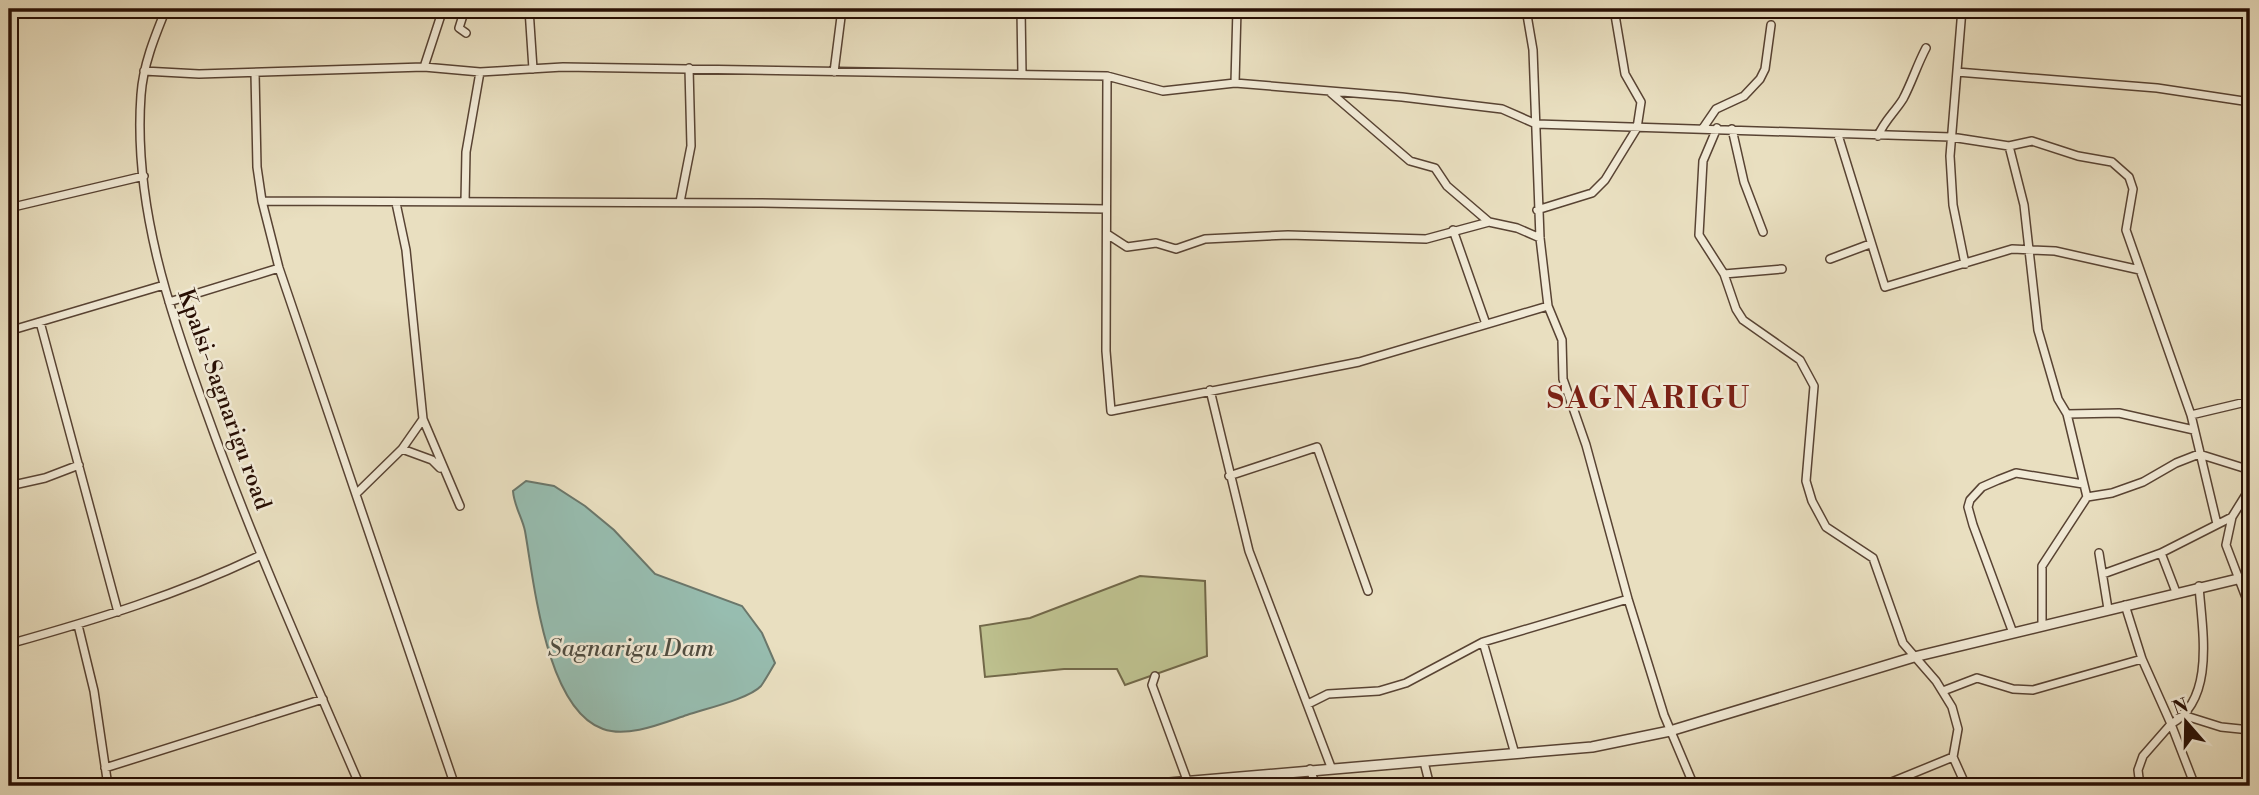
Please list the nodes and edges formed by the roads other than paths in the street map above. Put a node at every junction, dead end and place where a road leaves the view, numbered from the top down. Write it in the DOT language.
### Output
graph roads {
  1 [pos="165,9"];
  2 [pos="443,9"];
  3 [pos="465,9"];
  4 [pos="529,9"];
  5 [pos="842,9"];
  6 [pos="1021,9"];
  7 [pos="1237,9"];
  8 [pos="1527,9"];
  9 [pos="1614,9"];
  10 [pos="1962,9"];
  11 [pos="2206,9"];
  12 [pos="2250,13"];
  13 [pos="1772,25"];
  14 [pos="466,33"];
  15 [pos="1926,48"];
  16 [pos="424,67"];
  17 [pos="689,68"];
  18 [pos="533,69"];
  19 [pos="144,71"];
  20 [pos="480,72"];
  21 [pos="834,72"];
  22 [pos="1957,72"];
  23 [pos="255,73"];
  24 [pos="1022,74"];
  25 [pos="1107,76"];
  26 [pos="1235,83"];
  27 [pos="1331,93"];
  28 [pos="2250,102"];
  29 [pos="1536,124"];
  30 [pos="1637,128"];
  31 [pos="1703,128"];
  32 [pos="1717,128"];
  33 [pos="1732,129"];
  34 [pos="1838,135"];
  35 [pos="1878,136"];
  36 [pos="1951,138"];
  37 [pos="2009,146"];
  38 [pos="144,176"];
  39 [pos="262,201"];
  40 [pos="465,202"];
  41 [pos="680,202"];
  42 [pos="396,203"];
  43 [pos="9,208"];
  44 [pos="1106,209"];
  45 [pos="1537,210"];
  46 [pos="1489,222"];
  47 [pos="1453,230"];
  48 [pos="1763,232"];
  49 [pos="1107,234"];
  50 [pos="1540,238"];
  51 [pos="1870,244"];
  52 [pos="2031,249"];
  53 [pos="1830,259"];
  54 [pos="1965,264"];
  55 [pos="279,268"];
  56 [pos="1782,269"];
  57 [pos="2140,270"];
  58 [pos="1724,274"];
  59 [pos="164,285"];
  60 [pos="169,302"];
  61 [pos="1548,306"];
  62 [pos="40,322"];
  63 [pos="1486,324"];
  64 [pos="9,331"];
  65 [pos="2250,369"];
  66 [pos="1210,390"];
  67 [pos="2248,401"];
  68 [pos="2067,414"];
  69 [pos="2191,415"];
  70 [pos="423,419"];
  71 [pos="2194,430"];
  72 [pos="402,449"];
  73 [pos="2199,454"];
  74 [pos="79,465"];
  75 [pos="2250,470"];
  76 [pos="445,474"];
  77 [pos="1229,476"];
  78 [pos="2083,485"];
  79 [pos="9,486"];
  80 [pos="2250,488"];
  81 [pos="357,493"];
  82 [pos="2087,497"];
  83 [pos="460,506"];
  84 [pos="2232,517"];
  85 [pos="2217,524"];
  86 [pos="2099,553"];
  87 [pos="2161,553"];
  88 [pos="261,555"];
  89 [pos="2103,574"];
  90 [pos="2246,577"];
  91 [pos="2199,586"];
  92 [pos="1368,591"];
  93 [pos="2176,593"];
  94 [pos="1628,599"];
  95 [pos="2124,605"];
  96 [pos="2250,608"];
  97 [pos="2108,610"];
  98 [pos="118,612"];
  99 [pos="78,625"];
  100 [pos="2042,625"];
  101 [pos="2013,633"];
  102 [pos="1483,642"];
  103 [pos="9,644"];
  104 [pos="1914,657"];
  105 [pos="2142,659"];
  106 [pos="1155,676"];
  107 [pos="1943,691"];
  108 [pos="323,699"];
  109 [pos="1308,704"];
  110 [pos="2186,716"];
  111 [pos="2171,724"];
  112 [pos="2250,730"];
  113 [pos="1670,731"];
  114 [pos="1515,754"];
  115 [pos="1954,757"];
  116 [pos="1424,762"];
  117 [pos="1331,767"];
  118 [pos="106,768"];
  119 [pos="1310,769"];
  120 [pos="1187,780"];
  121 [pos="1200,783"];
  122 [pos="108,786"];
  123 [pos="360,786"];
  124 [pos="455,786"];
  125 [pos="1134,786"];
  126 [pos="1316,786"];
  127 [pos="1430,786"];
  128 [pos="1694,786"];
  129 [pos="1882,786"];
  130 [pos="1966,786"];
  131 [pos="2140,786"];
  132 [pos="2195,786"];
  1 -- 19 [label="street, Kpalsi-Sagnarigu road"];
  2 -- 16 [label="street"];
  3 -- 14 [label="street"];
  4 -- 18 [label="street"];
  5 -- 21 [label="street"];
  6 -- 24 [label="street"];
  7 -- 26 [label="street"];
  8 -- 29 [label="street"];
  9 -- 30 [label="street"];
  10 -- 22 [label="street"];
  11 -- 12 [label="street"];
  13 -- 31 [label="street"];
  15 -- 35 [label="street"];
  16 -- 20 [label="street"];
  16 -- 23 [label="street"];
  17 -- 18 [label="street"];
  17 -- 21 [label="street"];
  17 -- 41 [label="street"];
  18 -- 20 [label="street"];
  19 -- 23 [label="street"];
  19 -- 38 [label="street, Kpalsi-Sagnarigu road"];
  20 -- 40 [label="street"];
  21 -- 24 [label="street"];
  22 -- 28 [label="street"];
  22 -- 36 [label="street"];
  23 -- 39 [label="street"];
  24 -- 25 [label="street"];
  25 -- 26 [label="street"];
  25 -- 44 [label="street"];
  26 -- 27 [label="street"];
  27 -- 29 [label="street"];
  27 -- 46 [label="street"];
  29 -- 30 [label="street"];
  29 -- 45 [label="street"];
  30 -- 31 [label="street"];
  30 -- 45 [label="street"];
  31 -- 32 [label="street"];
  32 -- 33 [label="street"];
  32 -- 58 [label="street"];
  33 -- 34 [label="street"];
  33 -- 48 [label="street"];
  34 -- 35 [label="street"];
  34 -- 51 [label="street"];
  35 -- 36 [label="street"];
  36 -- 37 [label="street"];
  36 -- 54 [label="street"];
  37 -- 52 [label="street"];
  37 -- 57 [label="street"];
  38 -- 43 [label="street"];
  38 -- 59 [label="street, Kpalsi-Sagnarigu road"];
  39 -- 42 [label="street"];
  39 -- 55 [label="street"];
  40 -- 41 [label="street"];
  40 -- 42 [label="street"];
  41 -- 44 [label="street"];
  42 -- 70 [label="street"];
  44 -- 49 [label="street"];
  45 -- 50 [label="street"];
  46 -- 47 [label="street"];
  46 -- 50 [label="street"];
  47 -- 49 [label="street"];
  47 -- 63 [label="street"];
  49 -- 66 [label="street"];
  50 -- 61 [label="street"];
  51 -- 53 [label="street"];
  51 -- 54 [label="street"];
  52 -- 54 [label="street"];
  52 -- 57 [label="street"];
  52 -- 68 [label="street"];
  55 -- 60 [label="street"];
  55 -- 81 [label="street"];
  56 -- 58 [label="street"];
  57 -- 69 [label="street"];
  58 -- 104 [label="street"];
  59 -- 60 [label="street, Kpalsi-Sagnarigu road"];
  59 -- 62 [label="street"];
  60 -- 88 [label="street, Kpalsi-Sagnarigu road"];
  61 -- 63 [label="street"];
  61 -- 94 [label="street"];
  62 -- 64 [label="street"];
  62 -- 74 [label="street"];
  63 -- 66 [label="street"];
  65 -- 67 [label="street"];
  66 -- 77 [label="street"];
  67 -- 69 [label="street"];
  68 -- 71 [label="street"];
  68 -- 78 [label="street"];
  69 -- 71 [label="street"];
  70 -- 72 [label="street"];
  70 -- 76 [label="street"];
  71 -- 73 [label="street"];
  72 -- 76 [label="street"];
  72 -- 81 [label="street"];
  73 -- 75 [label="street"];
  73 -- 82 [label="street"];
  73 -- 85 [label="street"];
  74 -- 79 [label="street"];
  74 -- 98 [label="street"];
  76 -- 83 [label="street"];
  77 -- 92 [label="street"];
  77 -- 109 [label="street"];
  78 -- 82 [label="street"];
  78 -- 101 [label="street"];
  80 -- 84 [label="street"];
  81 -- 124 [label="street"];
  82 -- 100 [label="street"];
  84 -- 85 [label="street"];
  84 -- 90 [label="street"];
  85 -- 87 [label="street"];
  86 -- 89 [label="street"];
  87 -- 89 [label="street"];
  87 -- 93 [label="street"];
  88 -- 98 [label="street"];
  88 -- 108 [label="street, Kpalsi-Sagnarigu road"];
  89 -- 97 [label="street"];
  90 -- 91 [label="street"];
  90 -- 96 [label="street"];
  91 -- 93 [label="street"];
  91 -- 110 [label="street"];
  93 -- 95 [label="street"];
  94 -- 102 [label="street"];
  94 -- 113 [label="street"];
  95 -- 97 [label="street"];
  95 -- 105 [label="street"];
  97 -- 100 [label="street"];
  98 -- 99 [label="street"];
  99 -- 103 [label="street"];
  99 -- 118 [label="street"];
  100 -- 101 [label="street"];
  101 -- 104 [label="street"];
  102 -- 109 [label="street"];
  102 -- 114 [label="street"];
  104 -- 107 [label="street"];
  104 -- 113 [label="street"];
  105 -- 107 [label="street"];
  105 -- 111 [label="street"];
  106 -- 120 [label="street"];
  107 -- 115 [label="street"];
  108 -- 118 [label="street"];
  108 -- 123 [label="street, Kpalsi-Sagnarigu road"];
  109 -- 117 [label="street"];
  110 -- 111 [label="street"];
  110 -- 112 [label="street"];
  111 -- 131 [label="street"];
  111 -- 132 [label="street"];
  113 -- 114 [label="street"];
  113 -- 128 [label="street"];
  114 -- 116 [label="street"];
  115 -- 129 [label="street"];
  115 -- 130 [label="street"];
  116 -- 117 [label="street"];
  116 -- 127 [label="street"];
  117 -- 119 [label="street"];
  118 -- 122 [label="street"];
  119 -- 121 [label="street"];
  119 -- 126 [label="street"];
  120 -- 121 [label="street"];
  120 -- 125 [label="street"];
}
